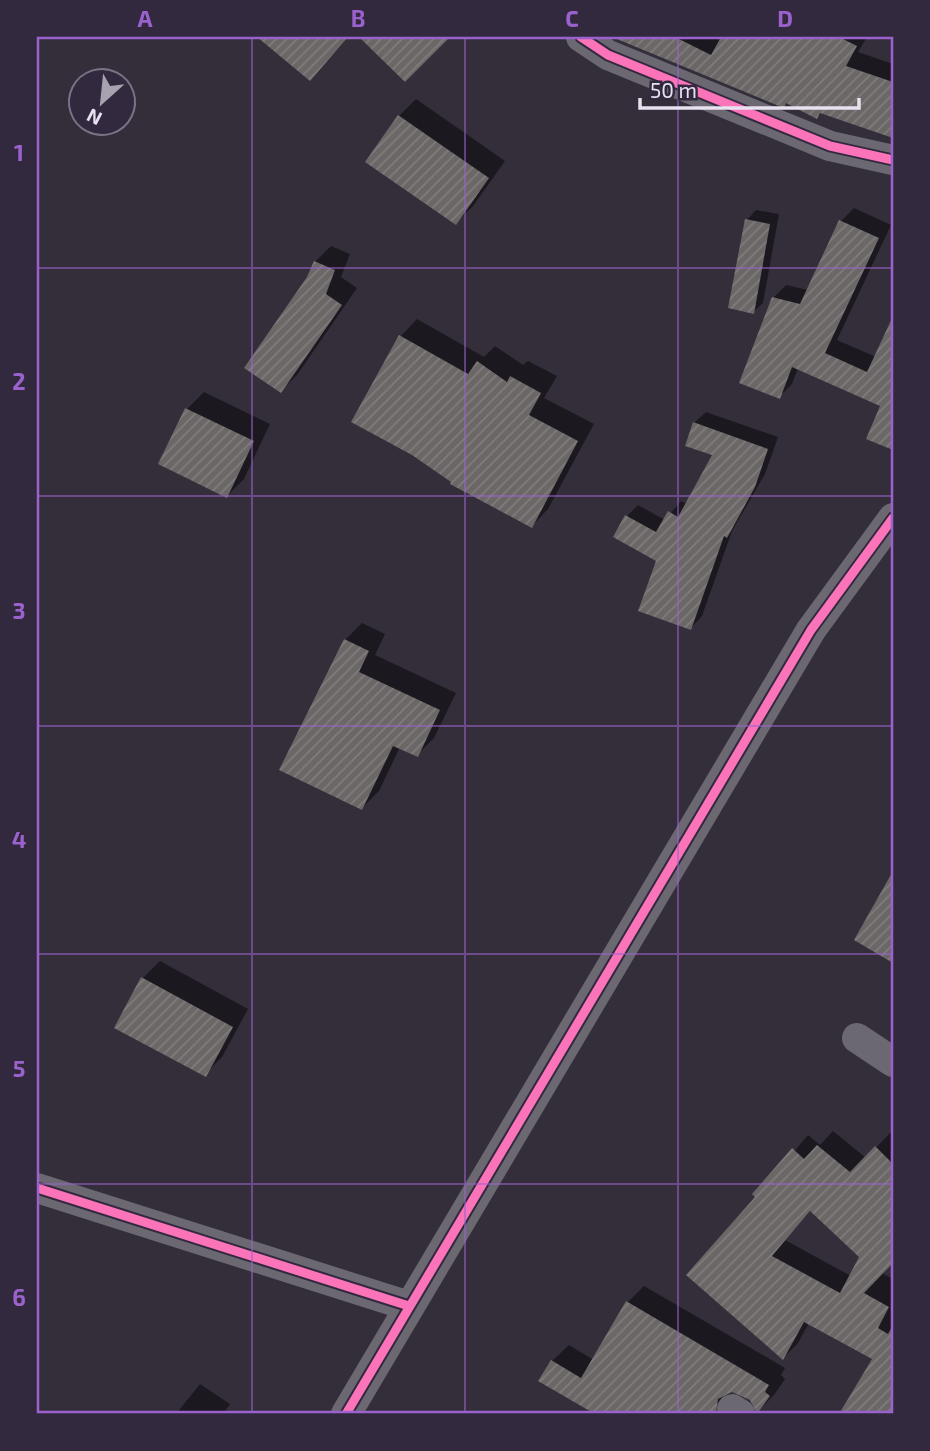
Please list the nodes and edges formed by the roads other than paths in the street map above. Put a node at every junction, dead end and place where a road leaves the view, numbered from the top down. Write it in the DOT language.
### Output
graph roads {
  1 [pos="580,37"];
  2 [pos="893,160"];
  3 [pos="893,518"];
  4 [pos="857,1038"];
  5 [pos="893,1062"];
  6 [pos="37,1188"];
  7 [pos="409,1306"];
  8 [pos="346,1414"];
  1 -- 2 [label="street"];
  3 -- 7 [label="street"];
  4 -- 5 [label="street"];
  6 -- 7 [label="street"];
  7 -- 8 [label="street"];
}
